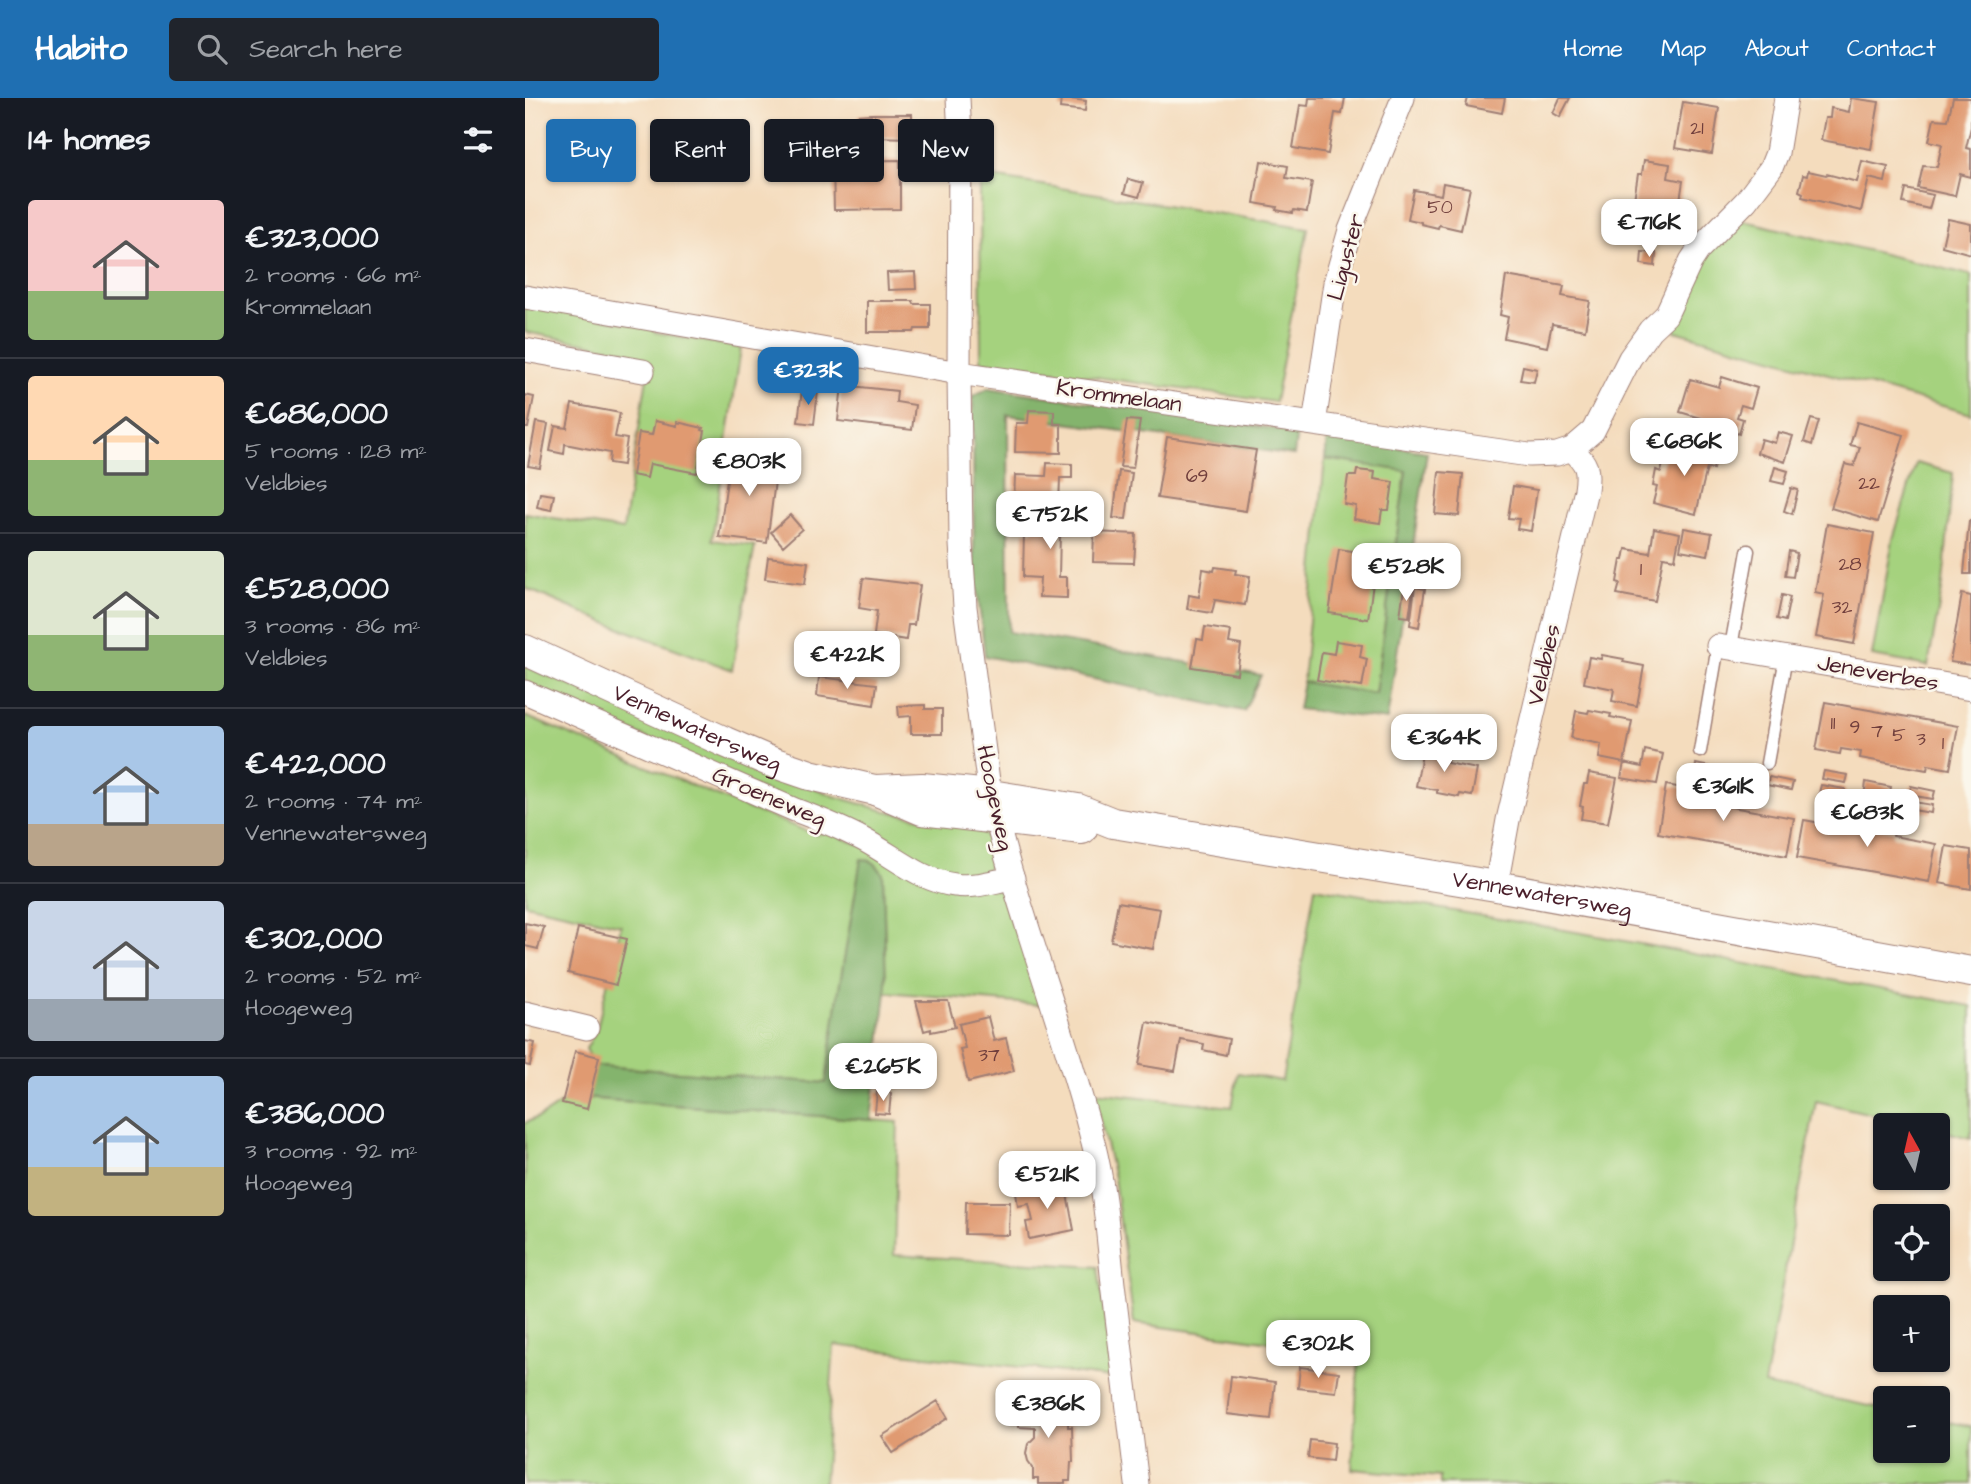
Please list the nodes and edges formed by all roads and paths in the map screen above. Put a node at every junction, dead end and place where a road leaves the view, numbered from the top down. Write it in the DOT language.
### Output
graph roads {
  1 [pos="958,98"];
  2 [pos="1403,98"];
  3 [pos="1786,98"];
  4 [pos="525,297"];
  5 [pos="525,350"];
  6 [pos="643,371"];
  7 [pos="959,373"];
  8 [pos="1314,424"];
  9 [pos="1572,449"];
  10 [pos="1748,551"];
  11 [pos="1724,646"];
  12 [pos="525,650"];
  13 [pos="1786,657"];
  14 [pos="1971,689"];
  15 [pos="525,692"];
  16 [pos="1700,751"];
  17 [pos="1767,763"];
  18 [pos="994,807"];
  19 [pos="1013,878"];
  20 [pos="1496,886"];
  21 [pos="1971,972"];
  22 [pos="525,1013"];
  23 [pos="587,1028"];
  24 [pos="1137,1484"];
  1 -- 7 [label="street, Hoogeweg"];
  2 -- 8 [label="street, Liguster"];
  3 -- 9 [label="street"];
  4 -- 7 [label="street, Krommelaan"];
  5 -- 6 [label="street"];
  7 -- 8 [label="street, Krommelaan"];
  7 -- 18 [label="street, Hoogeweg"];
  8 -- 9 [label="street, Krommelaan"];
  9 -- 20 [label="street, Veldbies"];
  10 -- 11 [label="lane"];
  11 -- 13 [label="street, Jeneverbes"];
  11 -- 16 [label="lane"];
  12 -- 18 [label="street, Vennewatersweg"];
  13 -- 14 [label="street, Jeneverbes"];
  13 -- 17 [label="lane, Jeneverbes"];
  15 -- 19 [label="street, Groeneweg"];
  18 -- 19 [label="street, Hoogeweg"];
  18 -- 20 [label="street, Vennewatersweg"];
  19 -- 24 [label="street, Hoogeweg"];
  20 -- 21 [label="street, Vennewatersweg"];
  22 -- 23 [label="street"];
}
